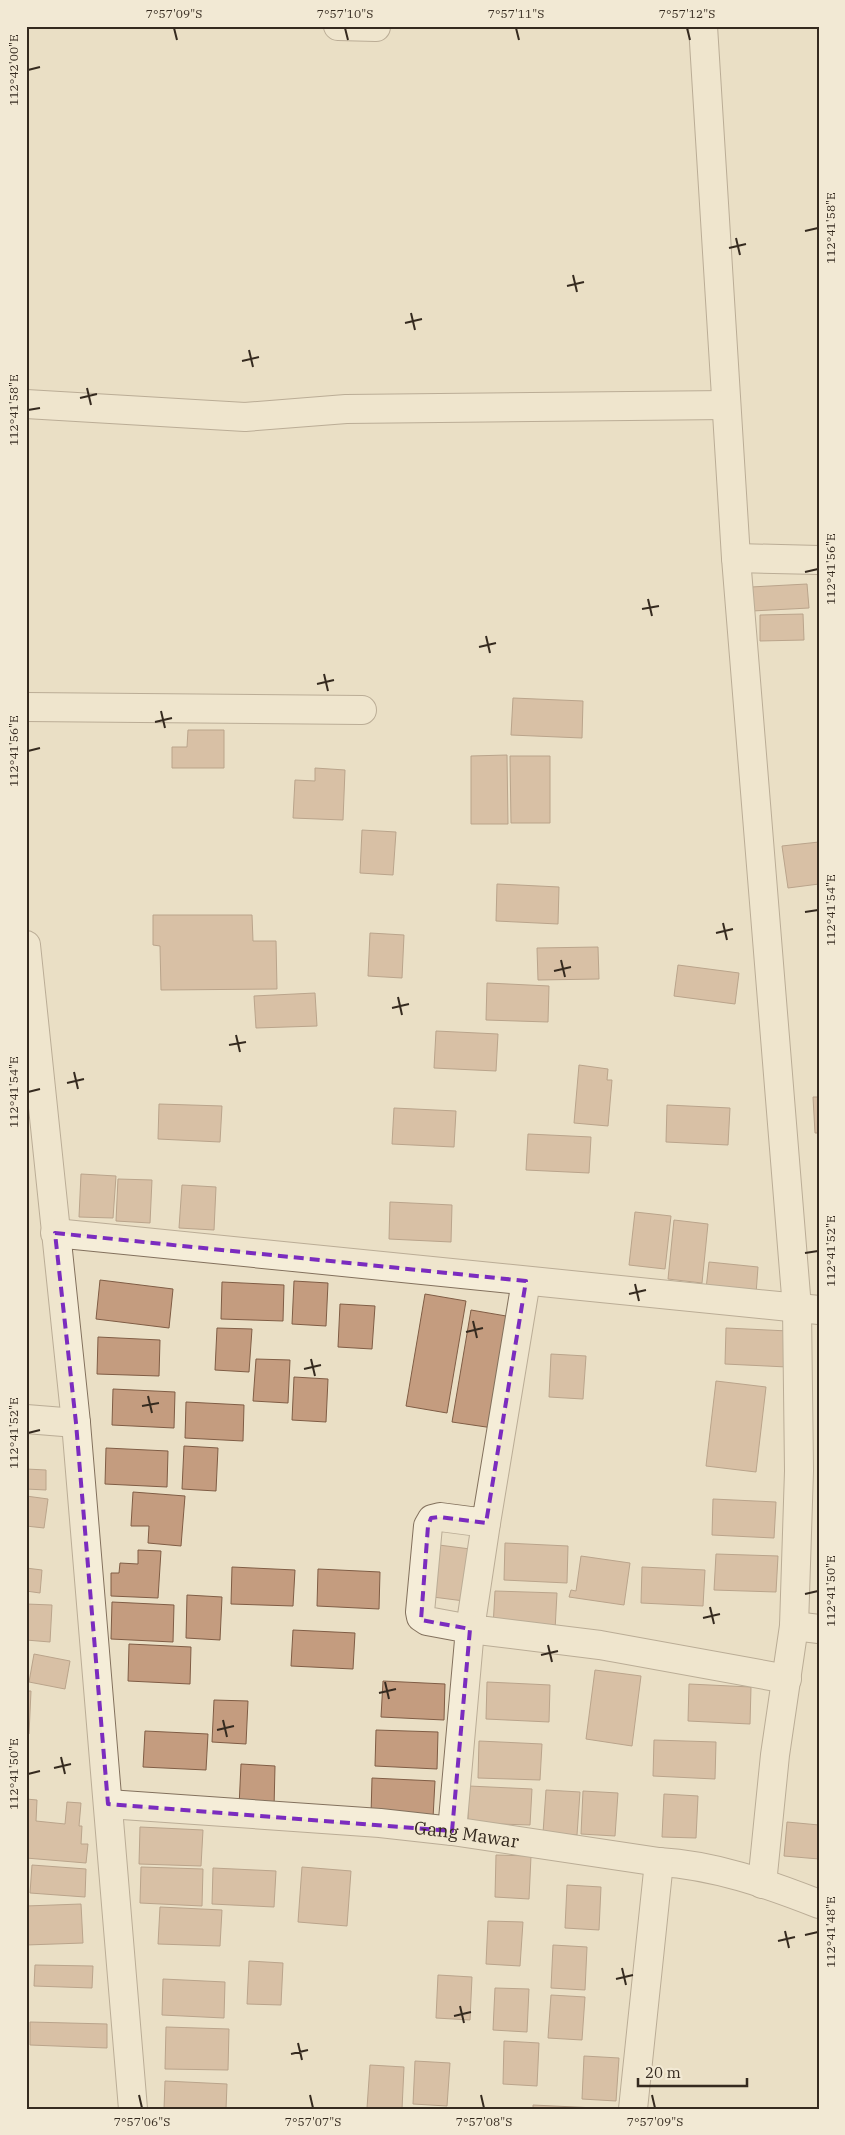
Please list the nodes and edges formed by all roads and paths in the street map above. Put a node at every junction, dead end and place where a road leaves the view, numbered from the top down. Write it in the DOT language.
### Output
graph roads {
  1 [pos="338,26"];
  2 [pos="703,26"];
  3 [pos="376,27"];
  4 [pos="26,404"];
  5 [pos="726,405"];
  6 [pos="736,558"];
  7 [pos="819,560"];
  8 [pos="26,707"];
  9 [pos="362,710"];
  10 [pos="26,945"];
  11 [pos="55,1232"];
  12 [pos="526,1281"];
  13 [pos="808,1309"];
  14 [pos="26,1419"];
  15 [pos="76,1423"];
  16 [pos="486,1522"];
  17 [pos="806,1627"];
  18 [pos="470,1629"];
  19 [pos="787,1679"];
  20 [pos="108,1804"];
  21 [pos="452,1830"];
  22 [pos="659,1862"];
  23 [pos="762,1884"];
  24 [pos="819,1904"];
  25 [pos="133,2109"];
  26 [pos="633,2109"];
  1 -- 3 [label="street"];
  2 -- 5 [label="street"];
  4 -- 5 [label="street"];
  5 -- 6 [label="street"];
  6 -- 7 [label="street"];
  6 -- 13 [label="street"];
  8 -- 9 [label="street"];
  10 -- 11 [label="street"];
  11 -- 12 [label="street"];
  11 -- 15 [label="street"];
  12 -- 13 [label="street"];
  12 -- 16 [label="street"];
  13 -- 17 [label="street"];
  14 -- 15 [label="street"];
  15 -- 20 [label="street"];
  16 -- 18 [label="street"];
  16 -- 18 [label="street"];
  17 -- 19 [label="street"];
  18 -- 19 [label="street"];
  18 -- 21 [label="street"];
  19 -- 23 [label="street"];
  20 -- 21 [label="street, Gang Mawar"];
  20 -- 25 [label="street"];
  21 -- 22 [label="street, Gang Mawar"];
  22 -- 23 [label="street, Gang Mawar"];
  22 -- 26 [label="street"];
  23 -- 24 [label="street, Gang Mawar"];
}
